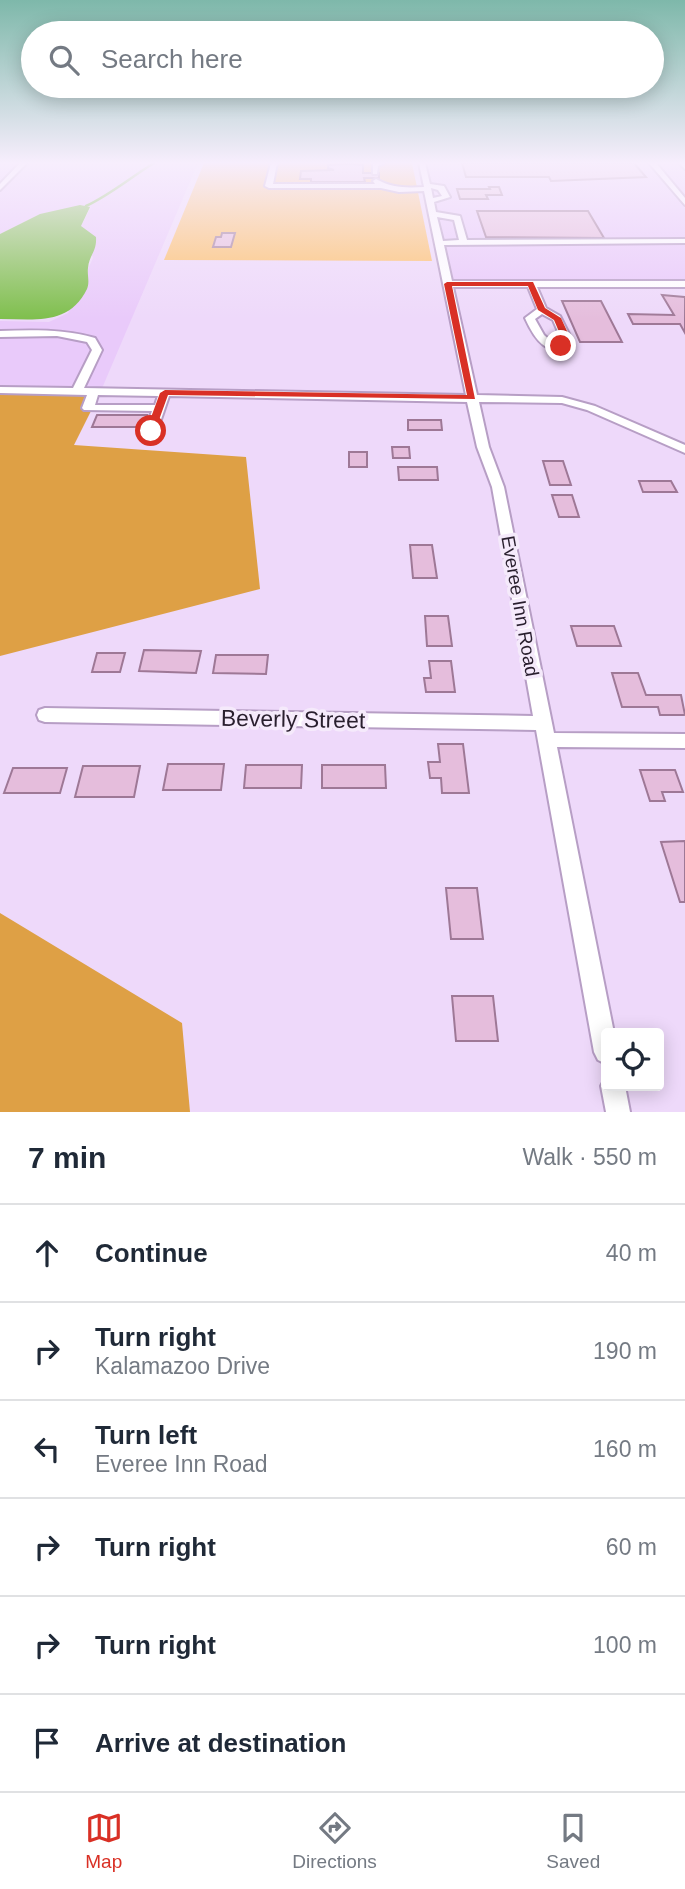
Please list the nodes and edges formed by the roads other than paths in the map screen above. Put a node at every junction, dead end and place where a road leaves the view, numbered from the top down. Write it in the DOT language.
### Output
graph roads {
  1 [pos="433,215"];
  2 [pos="453,215"];
  3 [pos="685,241"];
  4 [pos="463,242"];
  5 [pos="438,243"];
  6 [pos="447,284"];
  7 [pos="531,284"];
  8 [pos="685,284"];
  9 [pos="542,310"];
  10 [pos="0,334"];
  11 [pos="0,390"];
  12 [pos="77,391"];
  13 [pos="94,391"];
  14 [pos="165,393"];
  15 [pos="472,397"];
  16 [pos="159,408"];
  17 [pos="151,431"];
  18 [pos="685,449"];
  19 [pos="45,715"];
  20 [pos="543,731"];
  21 [pos="685,741"];
  22 [pos="601,1028"];
  23 [pos="614,1091"];
  24 [pos="618,1112"];
  1 -- 5 [label="street, Everee Inn Road"];
  2 -- 4 [label="street"];
  3 -- 4 [label="street"];
  4 -- 5 [label="street"];
  5 -- 6 [label="street, Everee Inn Road"];
  6 -- 7 [label="street"];
  6 -- 15 [label="street, Everee Inn Road"];
  7 -- 8 [label="street"];
  7 -- 9 [label="street"];
  10 -- 12 [label="street"];
  11 -- 12 [label="street"];
  12 -- 13 [label="street"];
  13 -- 14 [label="street"];
  13 -- 16 [label="street"];
  14 -- 15 [label="street"];
  14 -- 16 [label="street"];
  15 -- 18 [label="street"];
  15 -- 20 [label="street, Everee Inn Road"];
  16 -- 17 [label="street"];
  19 -- 20 [label="street, Beverly Street"];
  20 -- 21 [label="street, Beverly Street"];
  20 -- 22 [label="street, Everee Inn Road"];
  23 -- 24 [label="street"];
}
